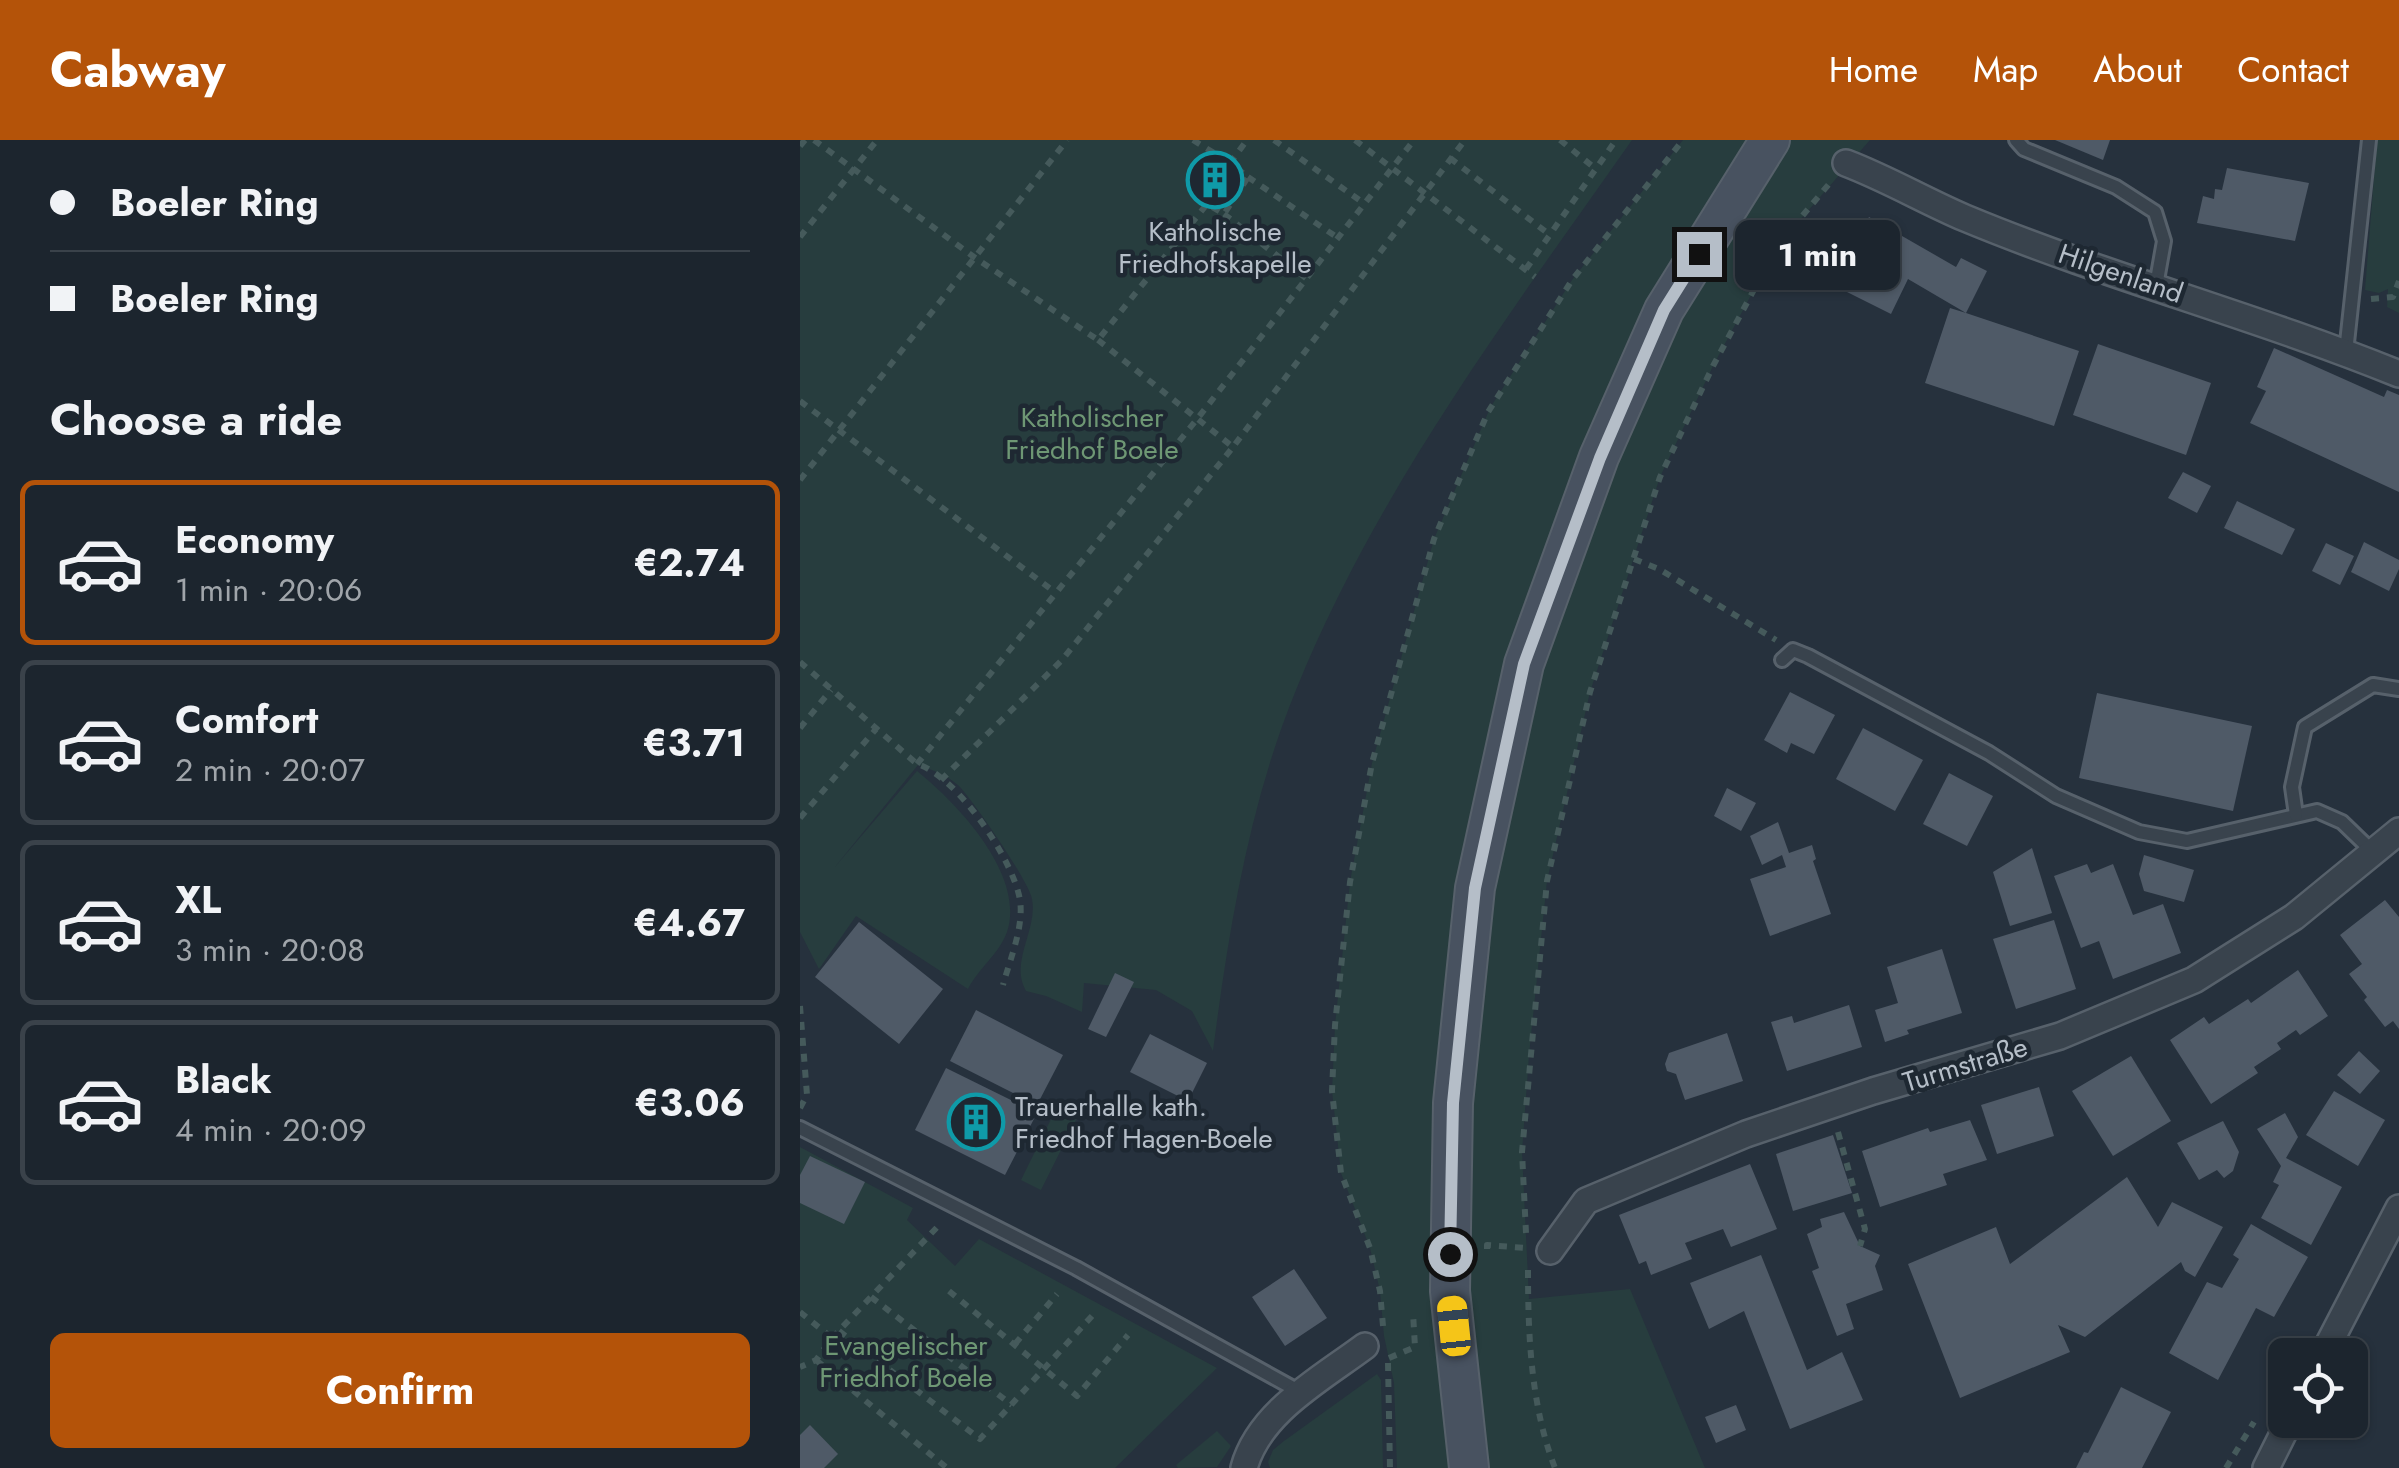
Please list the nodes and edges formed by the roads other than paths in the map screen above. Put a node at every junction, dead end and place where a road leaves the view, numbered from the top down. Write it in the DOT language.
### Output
graph roads {
  1 [pos="1770,140"];
  2 [pos="2016,140"];
  3 [pos="2369,140"];
  4 [pos="1846,164"];
  5 [pos="2156,286"];
  6 [pos="2346,352"];
  7 [pos="2399,374"];
  8 [pos="1788,655"];
  9 [pos="2399,688"];
  10 [pos="2296,816"];
  11 [pos="2399,830"];
  12 [pos="2372,852"];
  13 [pos="800,1128"];
  14 [pos="2399,1208"];
  15 [pos="1550,1251"];
  16 [pos="2333,1338"];
  17 [pos="1378,1343"];
  18 [pos="1302,1393"];
  19 [pos="2281,1438"];
  20 [pos="1244,1468"];
  21 [pos="1470,1468"];
  22 [pos="2266,1468"];
  1 -- 21 [label="main road"];
  2 -- 5 [label="lane"];
  3 -- 6 [label="lane"];
  4 -- 5 [label="street, Hilgenland"];
  5 -- 6 [label="street, Hilgenland"];
  6 -- 7 [label="street, Hilgenland"];
  8 -- 10 [label="lane"];
  9 -- 10 [label="lane"];
  10 -- 12 [label="lane"];
  11 -- 12 [label="street, Turmstraße"];
  12 -- 15 [label="street, Turmstraße"];
  13 -- 18 [label="lane"];
  14 -- 16 [label="street"];
  17 -- 18 [label="street"];
  18 -- 20 [label="street"];
  19 -- 22 [label="street"];
}
